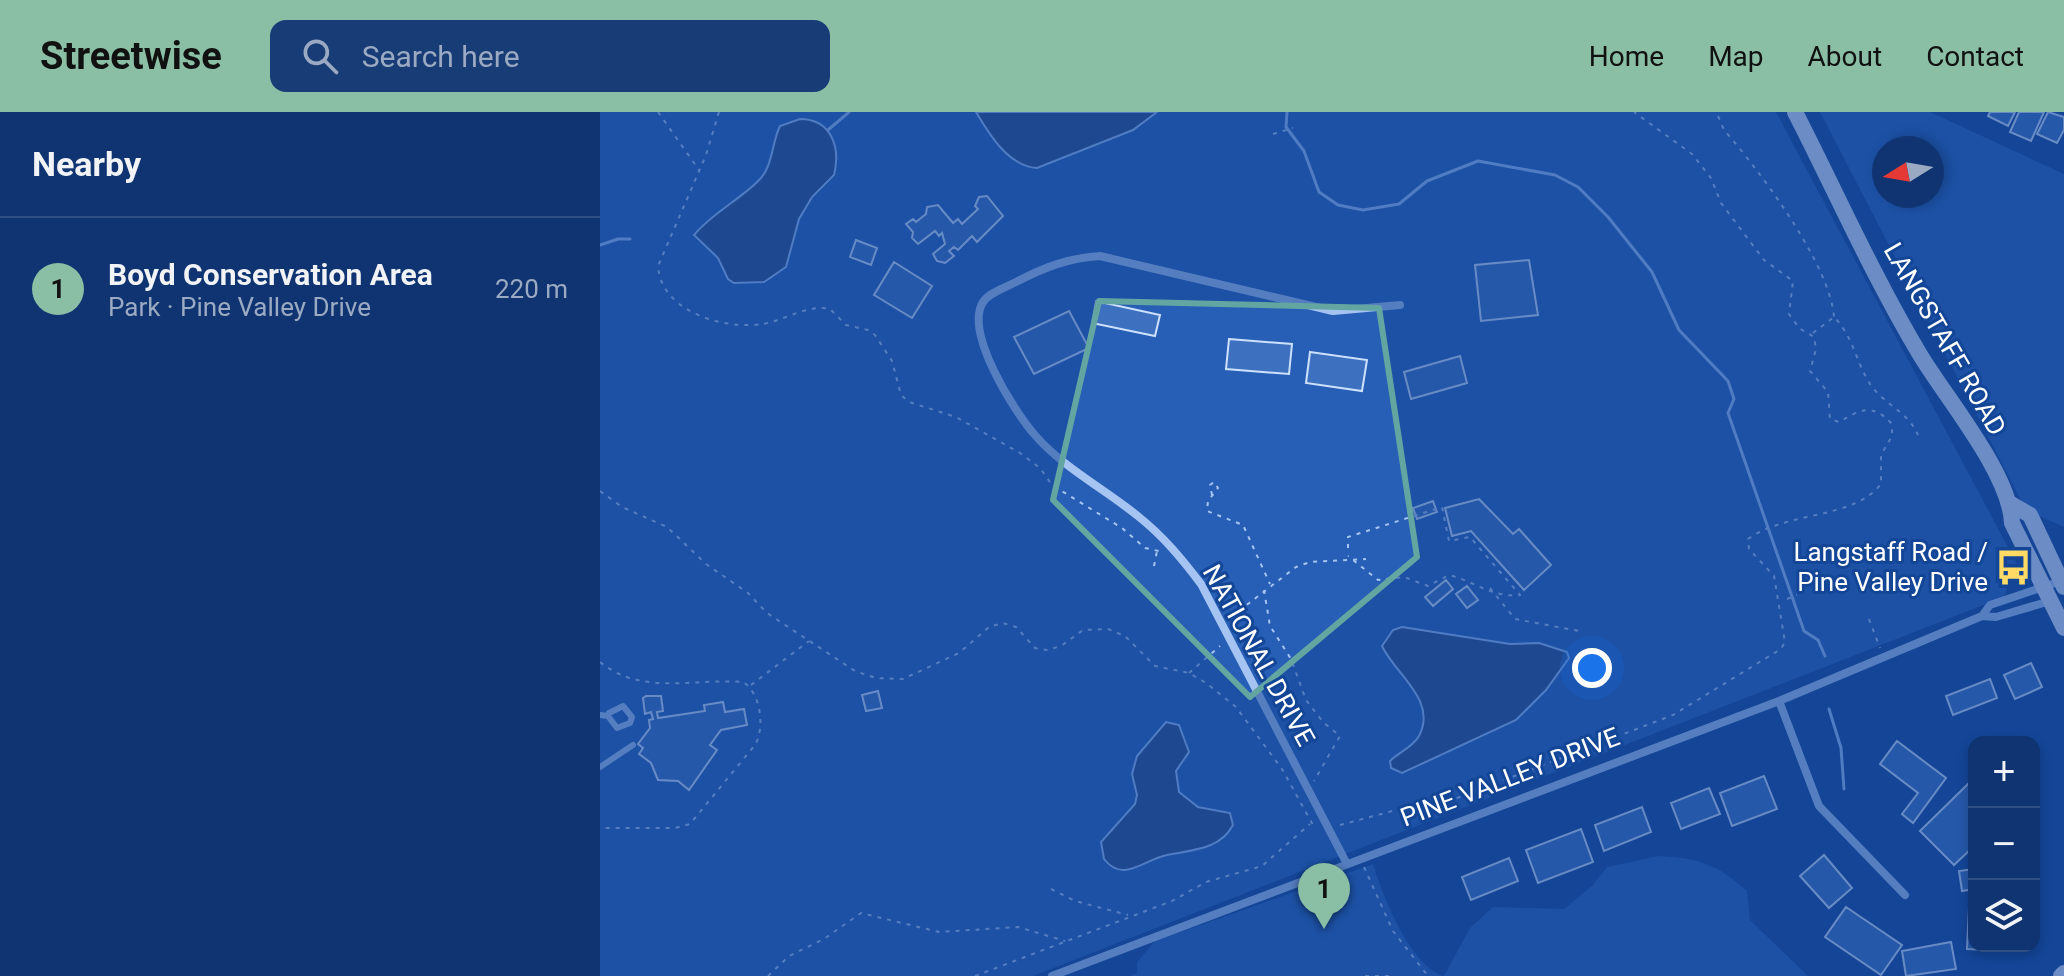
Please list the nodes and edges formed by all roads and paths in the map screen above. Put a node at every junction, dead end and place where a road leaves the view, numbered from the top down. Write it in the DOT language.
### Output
graph roads {
  1 [pos="658,112"];
  2 [pos="719,112"];
  3 [pos="1634,112"];
  4 [pos="1795,112"];
  5 [pos="1718,116"];
  6 [pos="1293,128"];
  7 [pos="1273,134"];
  8 [pos="700,171"];
  9 [pos="1400,305"];
  10 [pos="1834,317"];
  11 [pos="1812,334"];
  12 [pos="1918,435"];
  13 [pos="600,491"];
  14 [pos="1212,495"];
  15 [pos="1348,548"];
  16 [pos="1157,551"];
  17 [pos="1172,554"];
  18 [pos="1348,556"];
  19 [pos="1366,559"];
  20 [pos="1154,566"];
  21 [pos="1270,584"];
  22 [pos="1490,588"];
  23 [pos="2058,589"];
  24 [pos="1264,590"];
  25 [pos="1797,595"];
  26 [pos="1787,599"];
  27 [pos="1982,616"];
  28 [pos="1230,618"];
  29 [pos="1869,619"];
  30 [pos="2064,628"];
  31 [pos="1579,631"];
  32 [pos="810,640"];
  33 [pos="1227,640"];
  34 [pos="1883,655"];
  35 [pos="600,662"];
  36 [pos="1189,673"];
  37 [pos="749,686"];
  38 [pos="1779,701"];
  39 [pos="609,713"];
  40 [pos="600,715"];
  41 [pos="633,745"];
  42 [pos="600,767"];
  43 [pos="1311,786"];
  44 [pos="1311,823"];
  45 [pos="1328,826"];
  46 [pos="600,828"];
  47 [pos="1361,859"];
  48 [pos="1347,864"];
  49 [pos="1051,889"];
  50 [pos="1905,895"];
  51 [pos="1129,916"];
  52 [pos="1066,941"];
  53 [pos="768,976"];
  54 [pos="975,976"];
  55 [pos="1052,976"];
  56 [pos="1365,976"];
  57 [pos="1389,976"];
  58 [pos="1428,976"];
  1 -- 8 [label="path"];
  2 -- 8 [label="path"];
  3 -- 11 [label="path"];
  4 -- 23 [label="main road, LANGSTAFF ROAD"];
  5 -- 10 [label="path"];
  6 -- 7 [label="path"];
  8 -- 16 [label="path"];
  9 -- 45 [label="street, NATIONAL DRIVE"];
  10 -- 11 [label="path"];
  10 -- 12 [label="path"];
  11 -- 45 [label="path"];
  13 -- 32 [label="path"];
  14 -- 21 [label="path"];
  15 -- 18 [label="path"];
  16 -- 17 [label="path"];
  16 -- 20 [label="path"];
  19 -- 21 [label="path"];
  21 -- 24 [label="path"];
  22 -- 31 [label="path"];
  23 -- 27 [label="street, PINE VALLEY DRIVE"];
  23 -- 27 [label="street, PINE VALLEY DRIVE"];
  23 -- 30 [label="main road, LANGSTAFF ROAD"];
  24 -- 28 [label="path"];
  24 -- 43 [label="path"];
  25 -- 26 [label="path"];
  27 -- 38 [label="street, PINE VALLEY DRIVE"];
  29 -- 34 [label="path"];
  32 -- 36 [label="path"];
  32 -- 37 [label="path"];
  33 -- 36 [label="path"];
  35 -- 37 [label="path"];
  36 -- 44 [label="path"];
  37 -- 46 [label="path"];
  38 -- 47 [label="street, PINE VALLEY DRIVE"];
  38 -- 50 [label="street"];
  39 -- 40 [label="lane"];
  41 -- 42 [label="lane"];
  44 -- 45 [label="path"];
  44 -- 51 [label="path"];
  45 -- 48 [label="street, NATIONAL DRIVE"];
  47 -- 48 [label="street, PINE VALLEY DRIVE"];
  47 -- 58 [label="path"];
  48 -- 55 [label="street, PINE VALLEY DRIVE"];
  49 -- 51 [label="path"];
  51 -- 52 [label="path"];
  52 -- 53 [label="path"];
  52 -- 54 [label="path"];
  56 -- 57 [label="path"];
}
